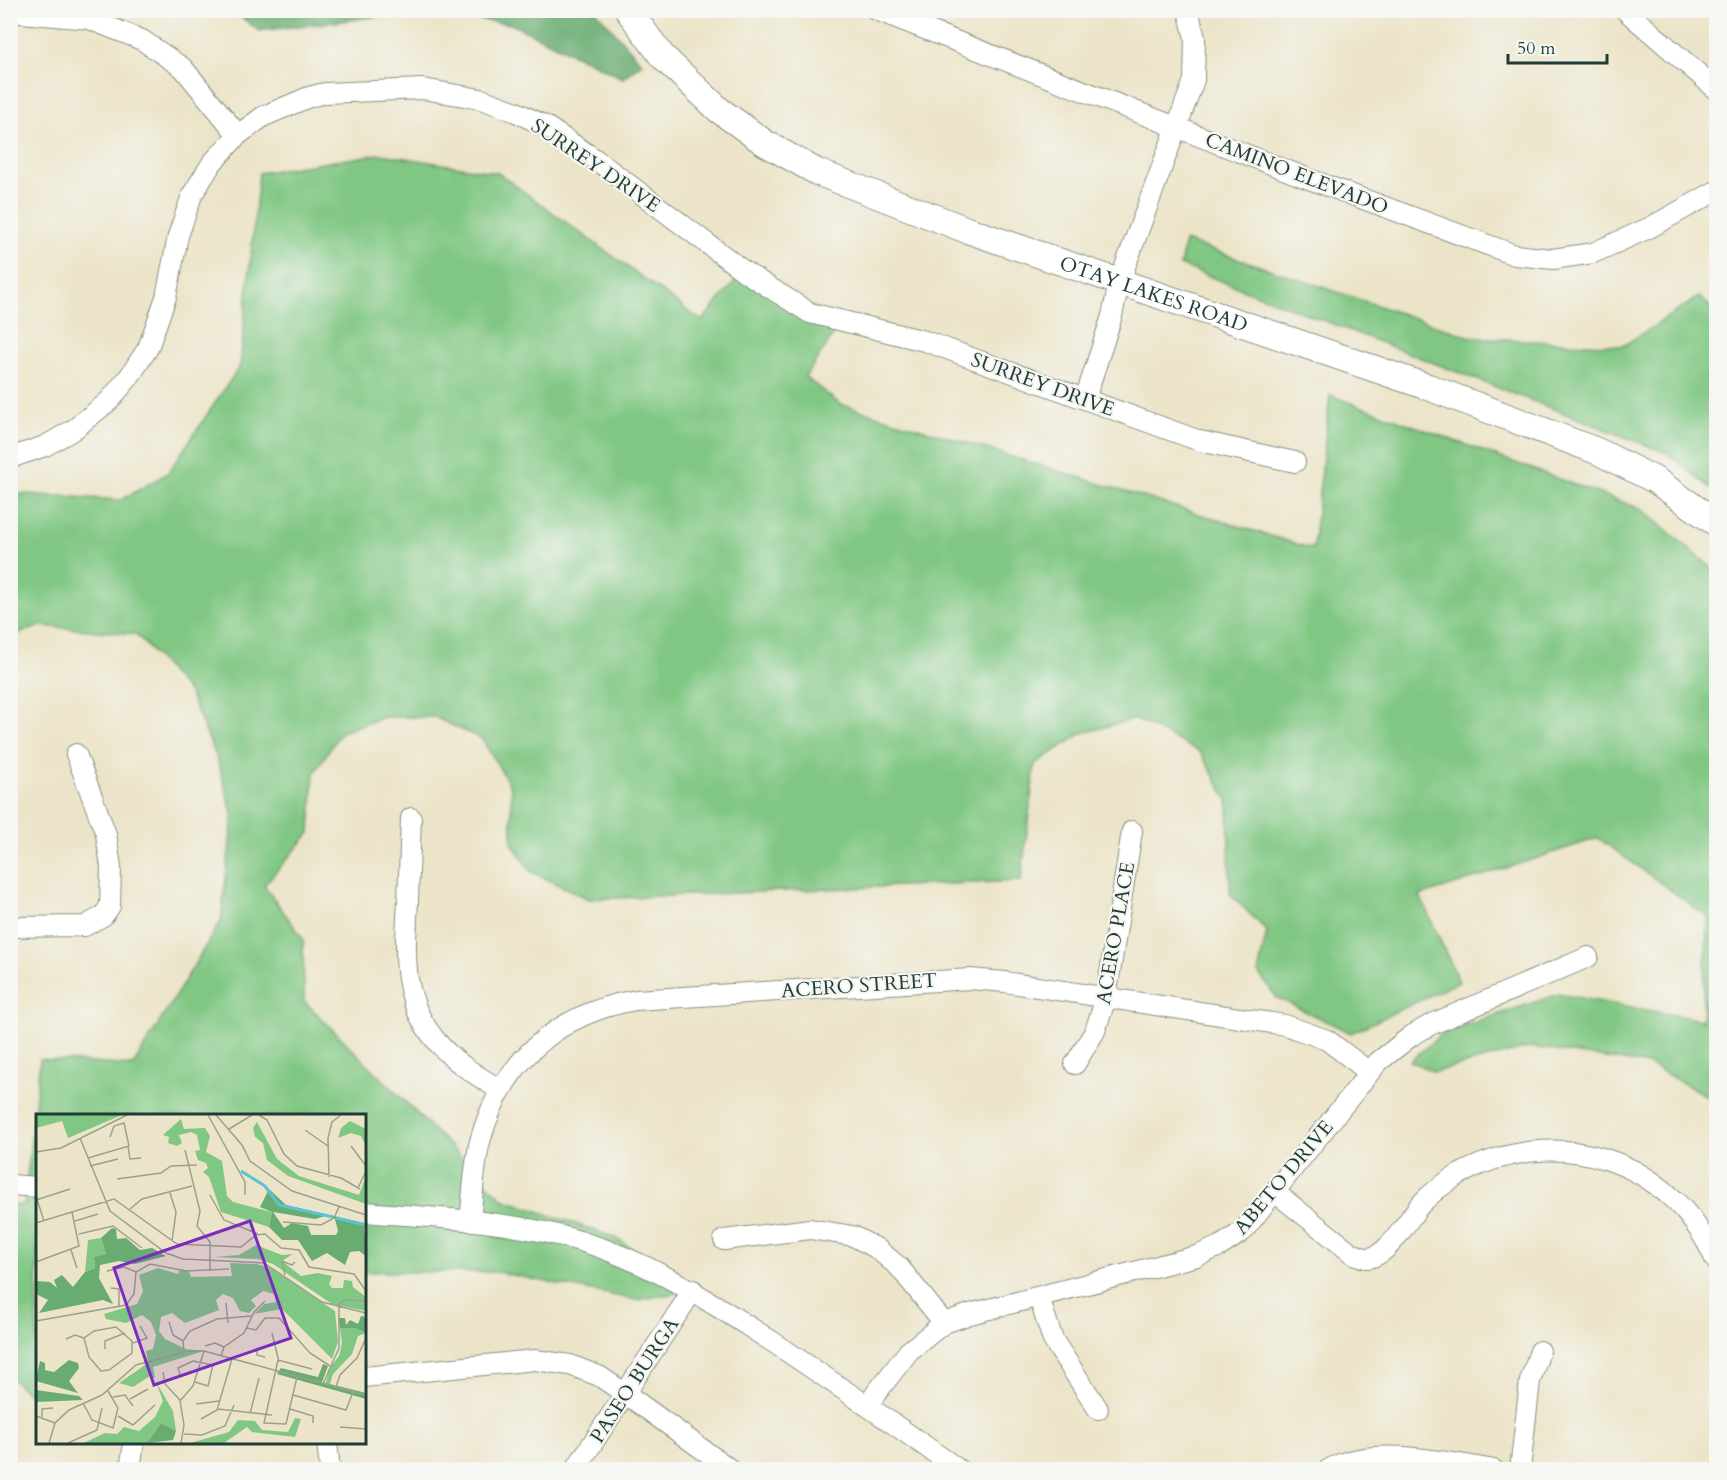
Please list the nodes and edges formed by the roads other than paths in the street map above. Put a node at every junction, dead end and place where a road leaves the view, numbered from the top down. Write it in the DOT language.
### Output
graph roads {
  1 [pos="628,10"];
  2 [pos="876,10"];
  3 [pos="1188,10"];
  4 [pos="1625,10"];
  5 [pos="10,12"];
  6 [pos="1716,89"];
  7 [pos="1178,127"];
  8 [pos="238,135"];
  9 [pos="1716,191"];
  10 [pos="1119,283"];
  11 [pos="1085,399"];
  12 [pos="10,458"];
  13 [pos="1295,462"];
  14 [pos="1716,523"];
  15 [pos="76,754"];
  16 [pos="411,818"];
  17 [pos="1132,831"];
  18 [pos="10,927"];
  19 [pos="1588,957"];
  20 [pos="1106,998"];
  21 [pos="1075,1064"];
  22 [pos="1370,1072"];
  23 [pos="500,1090"];
  24 [pos="10,1185"];
  25 [pos="36,1187"];
  26 [pos="1276,1193"];
  27 [pos="366,1212"];
  28 [pos="470,1221"];
  29 [pos="724,1240"];
  30 [pos="1716,1261"];
  31 [pos="693,1290"];
  32 [pos="1040,1298"];
  33 [pos="944,1323"];
  34 [pos="1540,1351"];
  35 [pos="366,1377"];
  36 [pos="626,1394"];
  37 [pos="867,1405"];
  38 [pos="1098,1409"];
  39 [pos="134,1444"];
  40 [pos="327,1444"];
  41 [pos="130,1470"];
  42 [pos="330,1470"];
  43 [pos="575,1470"];
  44 [pos="730,1470"];
  45 [pos="959,1470"];
  46 [pos="1328,1470"];
  47 [pos="1494,1470"];
  48 [pos="1520,1470"];
  1 -- 10 [label="main road, OTAY LAKES ROAD"];
  2 -- 7 [label="street, CAMINO ELEVADO"];
  3 -- 7 [label="street"];
  4 -- 6 [label="street"];
  5 -- 8 [label="street"];
  7 -- 9 [label="street, CAMINO ELEVADO"];
  7 -- 10 [label="street"];
  8 -- 11 [label="street, SURREY DRIVE"];
  8 -- 12 [label="street, SURREY DRIVE"];
  10 -- 11 [label="street"];
  10 -- 14 [label="main road, OTAY LAKES ROAD"];
  11 -- 13 [label="street, SURREY DRIVE"];
  15 -- 18 [label="street"];
  16 -- 23 [label="street"];
  17 -- 20 [label="street, ACERO PLACE"];
  19 -- 22 [label="street, ABETO DRIVE"];
  20 -- 21 [label="street, ACERO PLACE"];
  20 -- 22 [label="street, ACERO STREET"];
  20 -- 23 [label="street, ACERO STREET"];
  22 -- 26 [label="street, ABETO DRIVE"];
  23 -- 28 [label="street, ACERO STREET"];
  24 -- 25 [label="street"];
  26 -- 30 [label="street"];
  26 -- 32 [label="street, ABETO DRIVE"];
  27 -- 28 [label="street"];
  28 -- 31 [label="street"];
  29 -- 33 [label="street"];
  31 -- 36 [label="street, PASEO BURGA"];
  31 -- 37 [label="street"];
  32 -- 33 [label="street, ABETO DRIVE"];
  32 -- 38 [label="street"];
  33 -- 37 [label="street, ABETO DRIVE"];
  34 -- 48 [label="street"];
  35 -- 36 [label="street"];
  36 -- 43 [label="street, PASEO BURGA"];
  36 -- 44 [label="street"];
  37 -- 45 [label="street"];
  39 -- 41 [label="street"];
  40 -- 42 [label="street"];
  46 -- 47 [label="street"];
}
